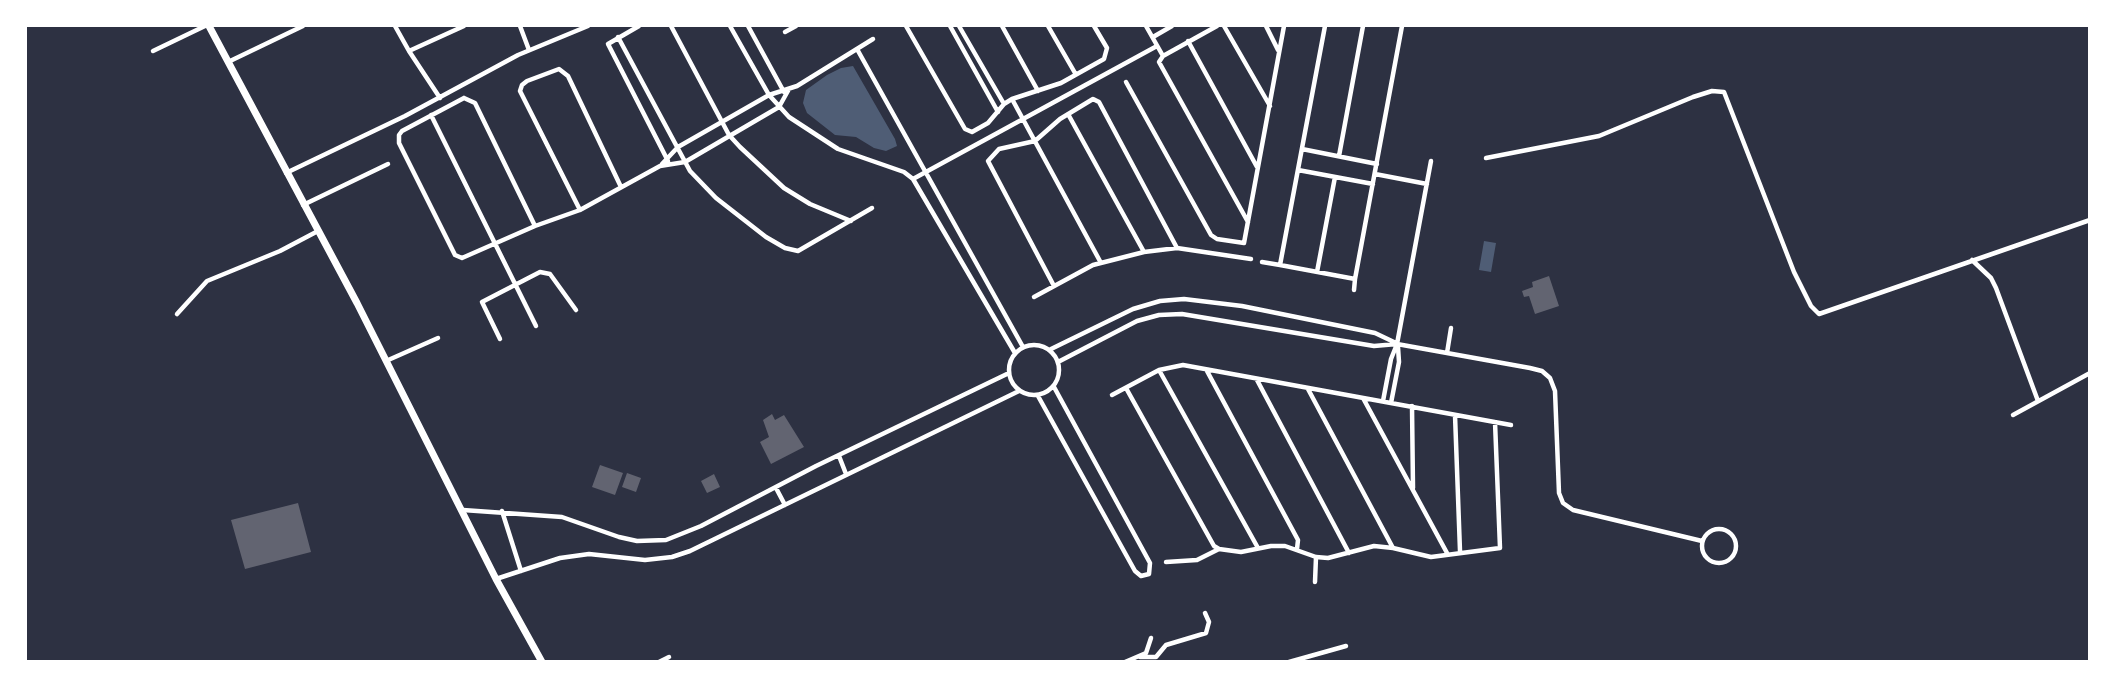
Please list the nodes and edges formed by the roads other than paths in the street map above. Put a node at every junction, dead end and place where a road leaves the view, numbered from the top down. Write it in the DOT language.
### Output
graph roads {
  1 [pos="207,26"];
  2 [pos="303,26"];
  3 [pos="395,26"];
  4 [pos="464,26"];
  5 [pos="520,26"];
  6 [pos="588,26"];
  7 [pos="639,26"];
  8 [pos="671,26"];
  9 [pos="730,26"];
  10 [pos="748,26"];
  11 [pos="796,26"];
  12 [pos="906,26"];
  13 [pos="950,26"];
  14 [pos="959,26"];
  15 [pos="1002,26"];
  16 [pos="1048,26"];
  17 [pos="1094,26"];
  18 [pos="1146,26"];
  19 [pos="1172,26"];
  20 [pos="1217,26"];
  21 [pos="1224,26"];
  22 [pos="1266,26"];
  23 [pos="1284,26"];
  24 [pos="1325,26"];
  25 [pos="1363,26"];
  26 [pos="1402,26"];
  27 [pos="785,32"];
  28 [pos="618,36"];
  29 [pos="1153,37"];
  30 [pos="873,39"];
  31 [pos="1188,41"];
  32 [pos="1157,46"];
  33 [pos="857,49"];
  34 [pos="529,50"];
  35 [pos="153,51"];
  36 [pos="408,51"];
  37 [pos="1279,51"];
  38 [pos="1163,56"];
  39 [pos="228,62"];
  40 [pos="1075,73"];
  41 [pos="1126,82"];
  42 [pos="1038,91"];
  43 [pos="785,93"];
  44 [pos="769,95"];
  45 [pos="440,98"];
  46 [pos="1012,99"];
  47 [pos="1004,104"];
  48 [pos="1270,106"];
  49 [pos="779,107"];
  50 [pos="998,112"];
  51 [pos="1068,114"];
  52 [pos="431,115"];
  53 [pos="1023,119"];
  54 [pos="723,123"];
  55 [pos="729,135"];
  56 [pos="1035,141"];
  57 [pos="678,147"];
  58 [pos="1302,149"];
  59 [pos="1339,156"];
  60 [pos="1486,158"];
  61 [pos="668,161"];
  62 [pos="1431,161"];
  63 [pos="685,162"];
  64 [pos="388,164"];
  65 [pos="1377,164"];
  66 [pos="1257,167"];
  67 [pos="1298,170"];
  68 [pos="926,171"];
  69 [pos="286,173"];
  70 [pos="1375,174"];
  71 [pos="1335,177"];
  72 [pos="913,178"];
  73 [pos="1372,184"];
  74 [pos="1427,184"];
  75 [pos="621,187"];
  76 [pos="303,205"];
  77 [pos="872,208"];
  78 [pos="580,210"];
  79 [pos="2090,220"];
  80 [pos="851,221"];
  81 [pos="1248,222"];
  82 [pos="535,226"];
  83 [pos="318,231"];
  84 [pos="495,244"];
  85 [pos="1177,249"];
  86 [pos="1144,252"];
  87 [pos="1251,260"];
  88 [pos="1972,260"];
  89 [pos="1262,262"];
  90 [pos="1101,263"];
  91 [pos="1280,265"];
  92 [pos="1317,272"];
  93 [pos="1355,279"];
  94 [pos="515,285"];
  95 [pos="1054,286"];
  96 [pos="1354,290"];
  97 [pos="1034,297"];
  98 [pos="576,310"];
  99 [pos="1003,312"];
  100 [pos="177,314"];
  101 [pos="994,317"];
  102 [pos="536,326"];
  103 [pos="1451,328"];
  104 [pos="438,338"];
  105 [pos="500,339"];
  106 [pos="1397,344"];
  107 [pos="1023,347"];
  108 [pos="1048,350"];
  109 [pos="1015,353"];
  110 [pos="1447,353"];
  111 [pos="386,361"];
  112 [pos="1058,362"];
  113 [pos="1159,370"];
  114 [pos="1206,370"];
  115 [pos="1009,373"];
  116 [pos="2090,373"];
  117 [pos="1257,380"];
  118 [pos="1053,387"];
  119 [pos="1126,388"];
  120 [pos="1308,389"];
  121 [pos="1019,391"];
  122 [pos="1112,395"];
  123 [pos="1038,396"];
  124 [pos="1363,398"];
  125 [pos="1383,401"];
  126 [pos="2038,401"];
  127 [pos="1391,403"];
  128 [pos="1412,406"];
  129 [pos="1455,414"];
  130 [pos="2013,415"];
  131 [pos="1495,422"];
  132 [pos="1511,425"];
  133 [pos="839,456"];
  134 [pos="846,474"];
  135 [pos="776,488"];
  136 [pos="1413,490"];
  137 [pos="785,505"];
  138 [pos="463,510"];
  139 [pos="502,511"];
  140 [pos="1702,541"];
  141 [pos="1258,548"];
  142 [pos="1393,548"];
  143 [pos="1219,549"];
  144 [pos="1297,549"];
  145 [pos="1460,551"];
  146 [pos="1349,553"];
  147 [pos="1447,554"];
  148 [pos="1316,557"];
  149 [pos="1166,562"];
  150 [pos="521,571"];
  151 [pos="496,579"];
  152 [pos="1315,582"];
  153 [pos="1205,613"];
  154 [pos="1151,638"];
  155 [pos="1347,646"];
  156 [pos="669,657"];
  157 [pos="1140,657"];
  158 [pos="542,662"];
  159 [pos="659,662"];
  160 [pos="1125,662"];
  161 [pos="1289,662"];
  1 -- 35 [label="street"];
  1 -- 39 [label="main road"];
  2 -- 39 [label="street"];
  3 -- 36 [label="street"];
  4 -- 36 [label="street"];
  5 -- 34 [label="street"];
  6 -- 34 [label="street"];
  7 -- 28 [label="street"];
  8 -- 54 [label="street"];
  9 -- 44 [label="street"];
  10 -- 43 [label="street"];
  11 -- 27 [label="street"];
  12 -- 50 [label="street"];
  13 -- 50 [label="street"];
  14 -- 47 [label="street"];
  15 -- 42 [label="street"];
  16 -- 40 [label="street"];
  17 -- 40 [label="street"];
  18 -- 29 [label="street"];
  19 -- 29 [label="street"];
  20 -- 31 [label="street"];
  21 -- 48 [label="street"];
  22 -- 37 [label="street"];
  23 -- 37 [label="street"];
  24 -- 58 [label="street"];
  25 -- 59 [label="street"];
  26 -- 65 [label="street"];
  28 -- 57 [label="street"];
  28 -- 61 [label="street"];
  29 -- 32 [label="street"];
  30 -- 33 [label="street"];
  31 -- 38 [label="street"];
  31 -- 66 [label="street"];
  32 -- 38 [label="street"];
  32 -- 53 [label="street"];
  33 -- 43 [label="street"];
  33 -- 68 [label="street"];
  34 -- 45 [label="street"];
  36 -- 45 [label="street"];
  37 -- 48 [label="street"];
  38 -- 81 [label="street"];
  39 -- 69 [label="main road"];
  40 -- 42 [label="street"];
  41 -- 81 [label="street"];
  42 -- 46 [label="street"];
  43 -- 44 [label="street"];
  43 -- 49 [label="street"];
  44 -- 49 [label="street"];
  44 -- 54 [label="street"];
  45 -- 69 [label="street"];
  46 -- 47 [label="street"];
  46 -- 53 [label="street"];
  47 -- 50 [label="street"];
  48 -- 66 [label="street"];
  49 -- 55 [label="street"];
  49 -- 72 [label="street"];
  51 -- 56 [label="street"];
  51 -- 85 [label="street"];
  51 -- 86 [label="street"];
  52 -- 82 [label="street"];
  52 -- 84 [label="street"];
  52 -- 84 [label="street"];
  53 -- 56 [label="street"];
  53 -- 68 [label="street"];
  54 -- 55 [label="street"];
  54 -- 57 [label="street"];
  55 -- 63 [label="street"];
  55 -- 80 [label="street"];
  56 -- 90 [label="street"];
  56 -- 95 [label="street"];
  57 -- 61 [label="street"];
  57 -- 63 [label="street"];
  58 -- 59 [label="street"];
  58 -- 67 [label="street"];
  59 -- 65 [label="street"];
  60 -- 88 [label="street"];
  61 -- 63 [label="street"];
  61 -- 75 [label="street"];
  62 -- 74 [label="street"];
  63 -- 80 [label="street"];
  64 -- 76 [label="street"];
  65 -- 70 [label="street"];
  66 -- 81 [label="street"];
  67 -- 71 [label="street"];
  67 -- 91 [label="street"];
  68 -- 72 [label="street"];
  68 -- 99 [label="street"];
  69 -- 76 [label="main road"];
  70 -- 73 [label="street"];
  70 -- 74 [label="street"];
  71 -- 73 [label="street"];
  71 -- 92 [label="street"];
  72 -- 101 [label="street"];
  73 -- 93 [label="street"];
  74 -- 106 [label="street"];
  75 -- 78 [label="street"];
  75 -- 78 [label="street"];
  76 -- 83 [label="main road"];
  77 -- 80 [label="street"];
  78 -- 82 [label="street"];
  79 -- 88 [label="street"];
  82 -- 84 [label="street"];
  83 -- 100 [label="street"];
  83 -- 111 [label="main road"];
  84 -- 94 [label="street"];
  85 -- 86 [label="street"];
  85 -- 87 [label="street"];
  86 -- 90 [label="street"];
  88 -- 126 [label="street"];
  89 -- 91 [label="street"];
  90 -- 95 [label="street"];
  91 -- 92 [label="street"];
  92 -- 93 [label="street"];
  93 -- 96 [label="street"];
  94 -- 98 [label="street"];
  94 -- 102 [label="street"];
  94 -- 105 [label="street"];
  95 -- 97 [label="street"];
  99 -- 101 [label="street"];
  99 -- 107 [label="street"];
  101 -- 109 [label="street"];
  103 -- 110 [label="street"];
  104 -- 111 [label="street"];
  106 -- 108 [label="street"];
  106 -- 110 [label="street"];
  106 -- 112 [label="street"];
  106 -- 125 [label="street"];
  106 -- 127 [label="street"];
  107 -- 108 [label="street"];
  107 -- 109 [label="street"];
  108 -- 112 [label="street"];
  109 -- 115 [label="street"];
  110 -- 140 [label="street"];
  111 -- 138 [label="main road"];
  112 -- 118 [label="street"];
  113 -- 114 [label="street"];
  113 -- 119 [label="street"];
  113 -- 141 [label="street"];
  114 -- 117 [label="street"];
  114 -- 144 [label="street"];
  115 -- 121 [label="street"];
  115 -- 133 [label="street"];
  116 -- 126 [label="street"];
  117 -- 120 [label="street"];
  117 -- 146 [label="street"];
  118 -- 123 [label="street"];
  118 -- 123 [label="street"];
  119 -- 122 [label="street"];
  119 -- 143 [label="street"];
  120 -- 124 [label="street"];
  120 -- 142 [label="street"];
  121 -- 123 [label="street"];
  121 -- 134 [label="street"];
  124 -- 125 [label="street"];
  124 -- 136 [label="street"];
  125 -- 127 [label="street"];
  126 -- 130 [label="street"];
  127 -- 128 [label="street"];
  128 -- 129 [label="street"];
  128 -- 136 [label="street"];
  129 -- 131 [label="street"];
  129 -- 145 [label="street"];
  131 -- 132 [label="street"];
  131 -- 145 [label="street"];
  133 -- 134 [label="street"];
  133 -- 135 [label="street"];
  134 -- 137 [label="street"];
  135 -- 137 [label="street"];
  135 -- 139 [label="street"];
  136 -- 147 [label="street"];
  137 -- 150 [label="street"];
  138 -- 139 [label="street"];
  138 -- 151 [label="main road"];
  139 -- 150 [label="street"];
  140 -- 140 [label="street"];
  141 -- 143 [label="street"];
  141 -- 144 [label="street"];
  142 -- 146 [label="street"];
  142 -- 147 [label="street"];
  143 -- 149 [label="street"];
  144 -- 148 [label="street"];
  145 -- 147 [label="street"];
  146 -- 148 [label="street"];
  148 -- 152 [label="street"];
  150 -- 151 [label="street"];
  151 -- 158 [label="main road"];
  153 -- 157 [label="street"];
  154 -- 157 [label="street"];
  155 -- 161 [label="street"];
  156 -- 159 [label="street"];
  157 -- 160 [label="street"];
}
